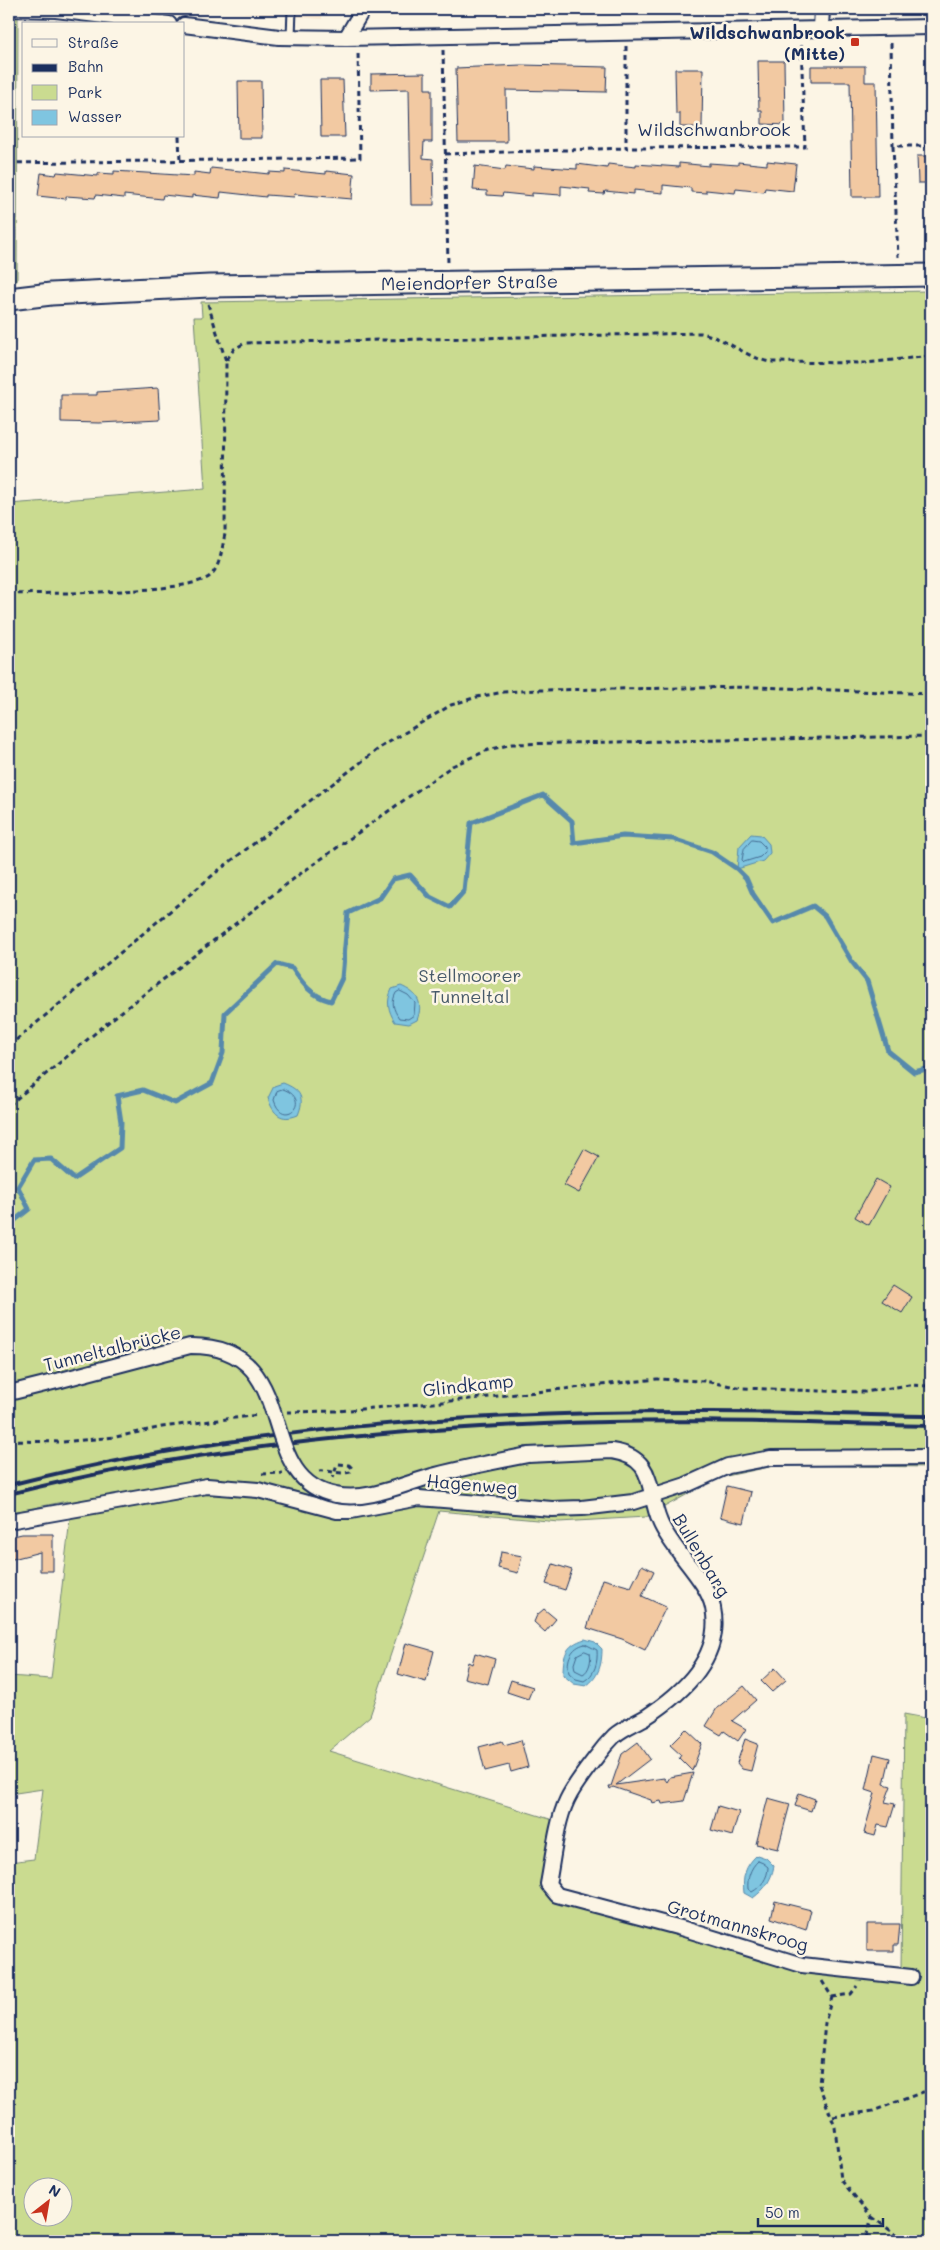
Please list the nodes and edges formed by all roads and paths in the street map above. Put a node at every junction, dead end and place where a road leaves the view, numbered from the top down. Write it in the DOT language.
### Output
graph roads {
  1 [pos="292,9"];
  2 [pos="364,9"];
  3 [pos="822,9"];
  4 [pos="9,10"];
  5 [pos="153,22"];
  6 [pos="185,26"];
  7 [pos="891,27"];
  8 [pos="931,27"];
  9 [pos="821,28"];
  10 [pos="800,29"];
  11 [pos="626,31"];
  12 [pos="443,35"];
  13 [pos="291,37"];
  14 [pos="352,37"];
  15 [pos="179,138"];
  16 [pos="893,146"];
  17 [pos="931,146"];
  18 [pos="626,148"];
  19 [pos="446,154"];
  20 [pos="180,161"];
  21 [pos="9,163"];
  22 [pos="931,275"];
  23 [pos="899,276"];
  24 [pos="449,283"];
  25 [pos="9,299"];
  26 [pos="208,299"];
  27 [pos="931,356"];
  28 [pos="226,362"];
  29 [pos="9,594"];
  30 [pos="931,694"];
  31 [pos="931,736"];
  32 [pos="9,1046"];
  33 [pos="9,1105"];
  34 [pos="931,1386"];
  35 [pos="9,1393"];
  36 [pos="280,1413"];
  37 [pos="260,1415"];
  38 [pos="9,1441"];
  39 [pos="931,1457"];
  40 [pos="340,1472"];
  41 [pos="334,1476"];
  42 [pos="653,1496"];
  43 [pos="9,1521"];
  44 [pos="557,1895"];
  45 [pos="802,1964"];
  46 [pos="866,1973"];
  47 [pos="911,1977"];
  48 [pos="832,1997"];
  49 [pos="931,2089"];
  50 [pos="833,2117"];
  51 [pos="872,2217"];
  52 [pos="865,2241"];
  53 [pos="905,2241"];
  1 -- 13 [label="lane"];
  2 -- 14 [label="street"];
  3 -- 9 [label="street"];
  4 -- 5 [label="street"];
  6 -- 13 [label="street"];
  7 -- 8 [label="street"];
  7 -- 9 [label="street"];
  7 -- 16 [label="path"];
  9 -- 10 [label="street"];
  10 -- 11 [label="street"];
  10 -- 18 [label="path, Wildschwanbrook"];
  11 -- 12 [label="street"];
  11 -- 18 [label="path, Wildschwanbrook"];
  12 -- 14 [label="street"];
  12 -- 19 [label="path"];
  13 -- 14 [label="street"];
  14 -- 20 [label="path"];
  15 -- 20 [label="path"];
  16 -- 17 [label="path"];
  16 -- 23 [label="path"];
  18 -- 19 [label="path, Wildschwanbrook"];
  19 -- 24 [label="path"];
  20 -- 21 [label="path"];
  22 -- 23 [label="main road, Meiendorfer Straße"];
  23 -- 24 [label="main road, Meiendorfer Straße"];
  24 -- 25 [label="main road, Meiendorfer Straße"];
  26 -- 28 [label="path"];
  27 -- 28 [label="path"];
  28 -- 29 [label="path"];
  30 -- 32 [label="path"];
  31 -- 33 [label="path"];
  34 -- 36 [label="path, Glindkamp"];
  35 -- 42 [label="street, Tunneltalbrücke, bridge"];
  37 -- 38 [label="path"];
  39 -- 42 [label="street, Hagenweg"];
  40 -- 41 [label="path"];
  42 -- 43 [label="street, Hagenweg"];
  42 -- 44 [label="street, Bullenbarg"];
  44 -- 45 [label="street, Grotmannskroog"];
  45 -- 46 [label="street, Grotmannskroog"];
  45 -- 48 [label="path"];
  46 -- 47 [label="street, Grotmannskroog"];
  46 -- 48 [label="path"];
  48 -- 50 [label="path"];
  49 -- 50 [label="path"];
  50 -- 51 [label="path"];
  51 -- 52 [label="path"];
  51 -- 53 [label="path"];
}
